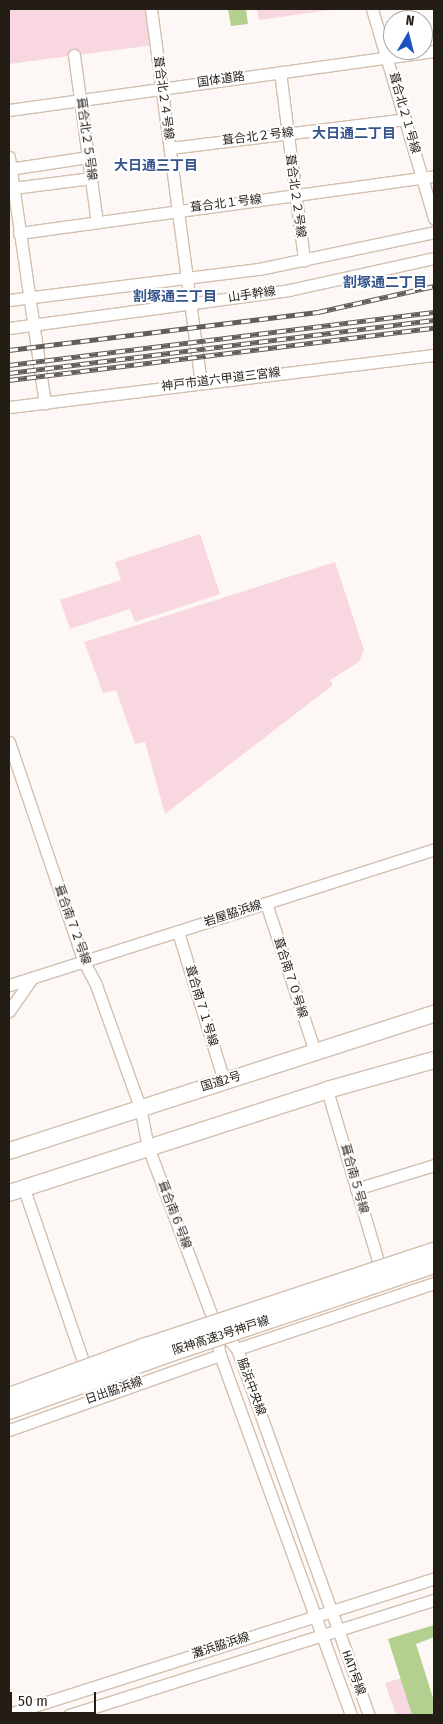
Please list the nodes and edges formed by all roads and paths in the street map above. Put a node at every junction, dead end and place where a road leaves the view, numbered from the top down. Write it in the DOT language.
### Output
graph roads {
  1 [pos="151,9"];
  2 [pos="372,9"];
  3 [pos="383,44"];
  4 [pos="74,55"];
  5 [pos="383,58"];
  6 [pos="388,60"];
  7 [pos="280,72"];
  8 [pos="162,88"];
  9 [pos="81,100"];
  10 [pos="9,110"];
  11 [pos="405,119"];
  12 [pos="287,134"];
  13 [pos="170,148"];
  14 [pos="9,156"];
  15 [pos="88,158"];
  16 [pos="10,169"];
  17 [pos="434,176"];
  18 [pos="91,178"];
  19 [pos="422,178"];
  20 [pos="13,188"];
  21 [pos="294,195"];
  22 [pos="179,210"];
  23 [pos="434,218"];
  24 [pos="97,222"];
  25 [pos="434,232"];
  26 [pos="19,233"];
  27 [pos="434,258"];
  28 [pos="304,260"];
  29 [pos="187,276"];
  30 [pos="28,298"];
  31 [pos="9,300"];
  32 [pos="191,304"];
  33 [pos="34,326"];
  34 [pos="9,328"];
  35 [pos="434,355"];
  36 [pos="201,382"];
  37 [pos="45,403"];
  38 [pos="9,407"];
  39 [pos="9,742"];
  40 [pos="434,849"];
  41 [pos="266,903"];
  42 [pos="178,932"];
  43 [pos="84,962"];
  44 [pos="32,978"];
  45 [pos="9,985"];
  46 [pos="9,1010"];
  47 [pos="434,1014"];
  48 [pos="314,1052"];
  49 [pos="434,1060"];
  50 [pos="224,1081"];
  51 [pos="327,1090"];
  52 [pos="140,1107"];
  53 [pos="148,1147"];
  54 [pos="9,1151"];
  55 [pos="434,1165"];
  56 [pos="356,1189"];
  57 [pos="17,1191"];
  58 [pos="434,1250"];
  59 [pos="434,1265"];
  60 [pos="380,1268"];
  61 [pos="434,1283"];
  62 [pos="214,1322"];
  63 [pos="237,1349"];
  64 [pos="220,1355"];
  65 [pos="85,1367"];
  66 [pos="9,1396"];
  67 [pos="9,1404"];
  68 [pos="9,1411"];
  69 [pos="9,1430"];
  70 [pos="434,1578"];
  71 [pos="434,1600"];
  72 [pos="331,1611"];
  73 [pos="315,1616"];
  74 [pos="338,1630"];
  75 [pos="322,1635"];
  76 [pos="9,1714"];
  77 [pos="69,1715"];
  78 [pos="351,1715"];
  79 [pos="369,1715"];
  1 -- 8 [label="street, 葺合北２４号線"];
  2 -- 3 [label="street, 葺合北２１号線"];
  4 -- 9 [label="street, 葺合北２５号線"];
  5 -- 7 [label="street, 国体道路"];
  6 -- 11 [label="street, 葺合北２１号線"];
  7 -- 8 [label="street, 国体道路"];
  7 -- 12 [label="street, 葺合北２２号線"];
  8 -- 9 [label="street, 国体道路"];
  8 -- 13 [label="street, 葺合北２４号線"];
  9 -- 10 [label="street, 国体道路"];
  9 -- 15 [label="street, 葺合北２５号線"];
  11 -- 12 [label="street, 葺合北２号線"];
  11 -- 19 [label="street, 葺合北２１号線"];
  12 -- 13 [label="street, 葺合北２号線"];
  12 -- 21 [label="street, 葺合北２２号線"];
  13 -- 22 [label="street, 葺合北２４号線"];
  14 -- 16 [label="street"];
  15 -- 16 [label="street"];
  15 -- 18 [label="street, 葺合北２５号線"];
  16 -- 20 [label="street"];
  17 -- 19 [label="street, 葺合北１号線"];
  18 -- 20 [label="street"];
  18 -- 24 [label="street, 葺合北２５号線"];
  19 -- 21 [label="street, 葺合北１号線"];
  19 -- 23 [label="street, 葺合北２１号線"];
  20 -- 26 [label="street"];
  21 -- 22 [label="street, 葺合北１号線"];
  21 -- 28 [label="street, 葺合北２２号線"];
  22 -- 24 [label="street, 葺合北１号線"];
  22 -- 29 [label="street, 葺合北２４号線"];
  24 -- 26 [label="street, 葺合北１号線"];
  25 -- 28 [label="street, 山手幹線"];
  26 -- 30 [label="street"];
  27 -- 32 [label="street, 山手幹線"];
  28 -- 29 [label="street, 山手幹線"];
  29 -- 30 [label="street, 山手幹線"];
  29 -- 32 [label="street, 葺合北２４号線"];
  30 -- 31 [label="street, 山手幹線"];
  30 -- 33 [label="street"];
  32 -- 33 [label="street, 山手幹線"];
  32 -- 36 [label="street, 葺合北２４号線"];
  33 -- 34 [label="street, 山手幹線"];
  33 -- 37 [label="street"];
  35 -- 36 [label="street, 神戸市道六甲道三宮線"];
  36 -- 37 [label="street, 神戸市道六甲道三宮線"];
  37 -- 38 [label="street, 神戸市道六甲道三宮線"];
  39 -- 43 [label="street, 葺合南７２号線"];
  40 -- 41 [label="street, 岩屋脇浜線"];
  41 -- 42 [label="street, 岩屋脇浜線"];
  41 -- 48 [label="street, 葺合南７０号線"];
  42 -- 43 [label="street, 岩屋脇浜線"];
  42 -- 50 [label="street, 葺合南７１号線"];
  43 -- 44 [label="street, 岩屋脇浜線"];
  43 -- 52 [label="street, 葺合南７２号線"];
  44 -- 45 [label="street, 岩屋脇浜線"];
  44 -- 46 [label="street"];
  47 -- 48 [label="highway, 国道2号"];
  48 -- 50 [label="highway, 国道2号"];
  49 -- 51 [label="highway"];
  50 -- 52 [label="highway, 国道2号"];
  51 -- 53 [label="highway"];
  51 -- 56 [label="street, 葺合南５号線"];
  52 -- 53 [label="street, 葺合南６号線"];
  52 -- 54 [label="highway, 国道2号"];
  53 -- 57 [label="highway"];
  53 -- 62 [label="street, 葺合南６号線"];
  55 -- 56 [label="street"];
  56 -- 60 [label="street, 葺合南５号線"];
  57 -- 65 [label="street"];
  58 -- 60 [label="street"];
  58 -- 66 [label="highway, 阪神高速3号神戸線, bridge"];
  59 -- 68 [label="highway, 阪神高速3号神戸線, bridge"];
  60 -- 62 [label="street"];
  61 -- 63 [label="street"];
  62 -- 63 [label="street, 脇浜中央線"];
  62 -- 64 [label="street, 脇浜中央線"];
  62 -- 65 [label="street"];
  63 -- 72 [label="street, 脇浜中央線"];
  64 -- 69 [label="street, 日出脇浜線"];
  64 -- 73 [label="street, 脇浜中央線"];
  65 -- 66 [label="street"];
  65 -- 67 [label="street"];
  70 -- 72 [label="street, 灘浜脇浜線"];
  71 -- 74 [label="street, 灘浜脇浜線"];
  72 -- 73 [label="street, 灘浜脇浜線"];
  72 -- 74 [label="street, 脇浜中央線"];
  73 -- 75 [label="street, 脇浜中央線"];
  73 -- 76 [label="street, 灘浜脇浜線"];
  74 -- 75 [label="street, 灘浜脇浜線"];
  74 -- 79 [label="street, HAT1号線"];
  75 -- 77 [label="street, 灘浜脇浜線"];
  75 -- 78 [label="street, HAT1号線"];
}
